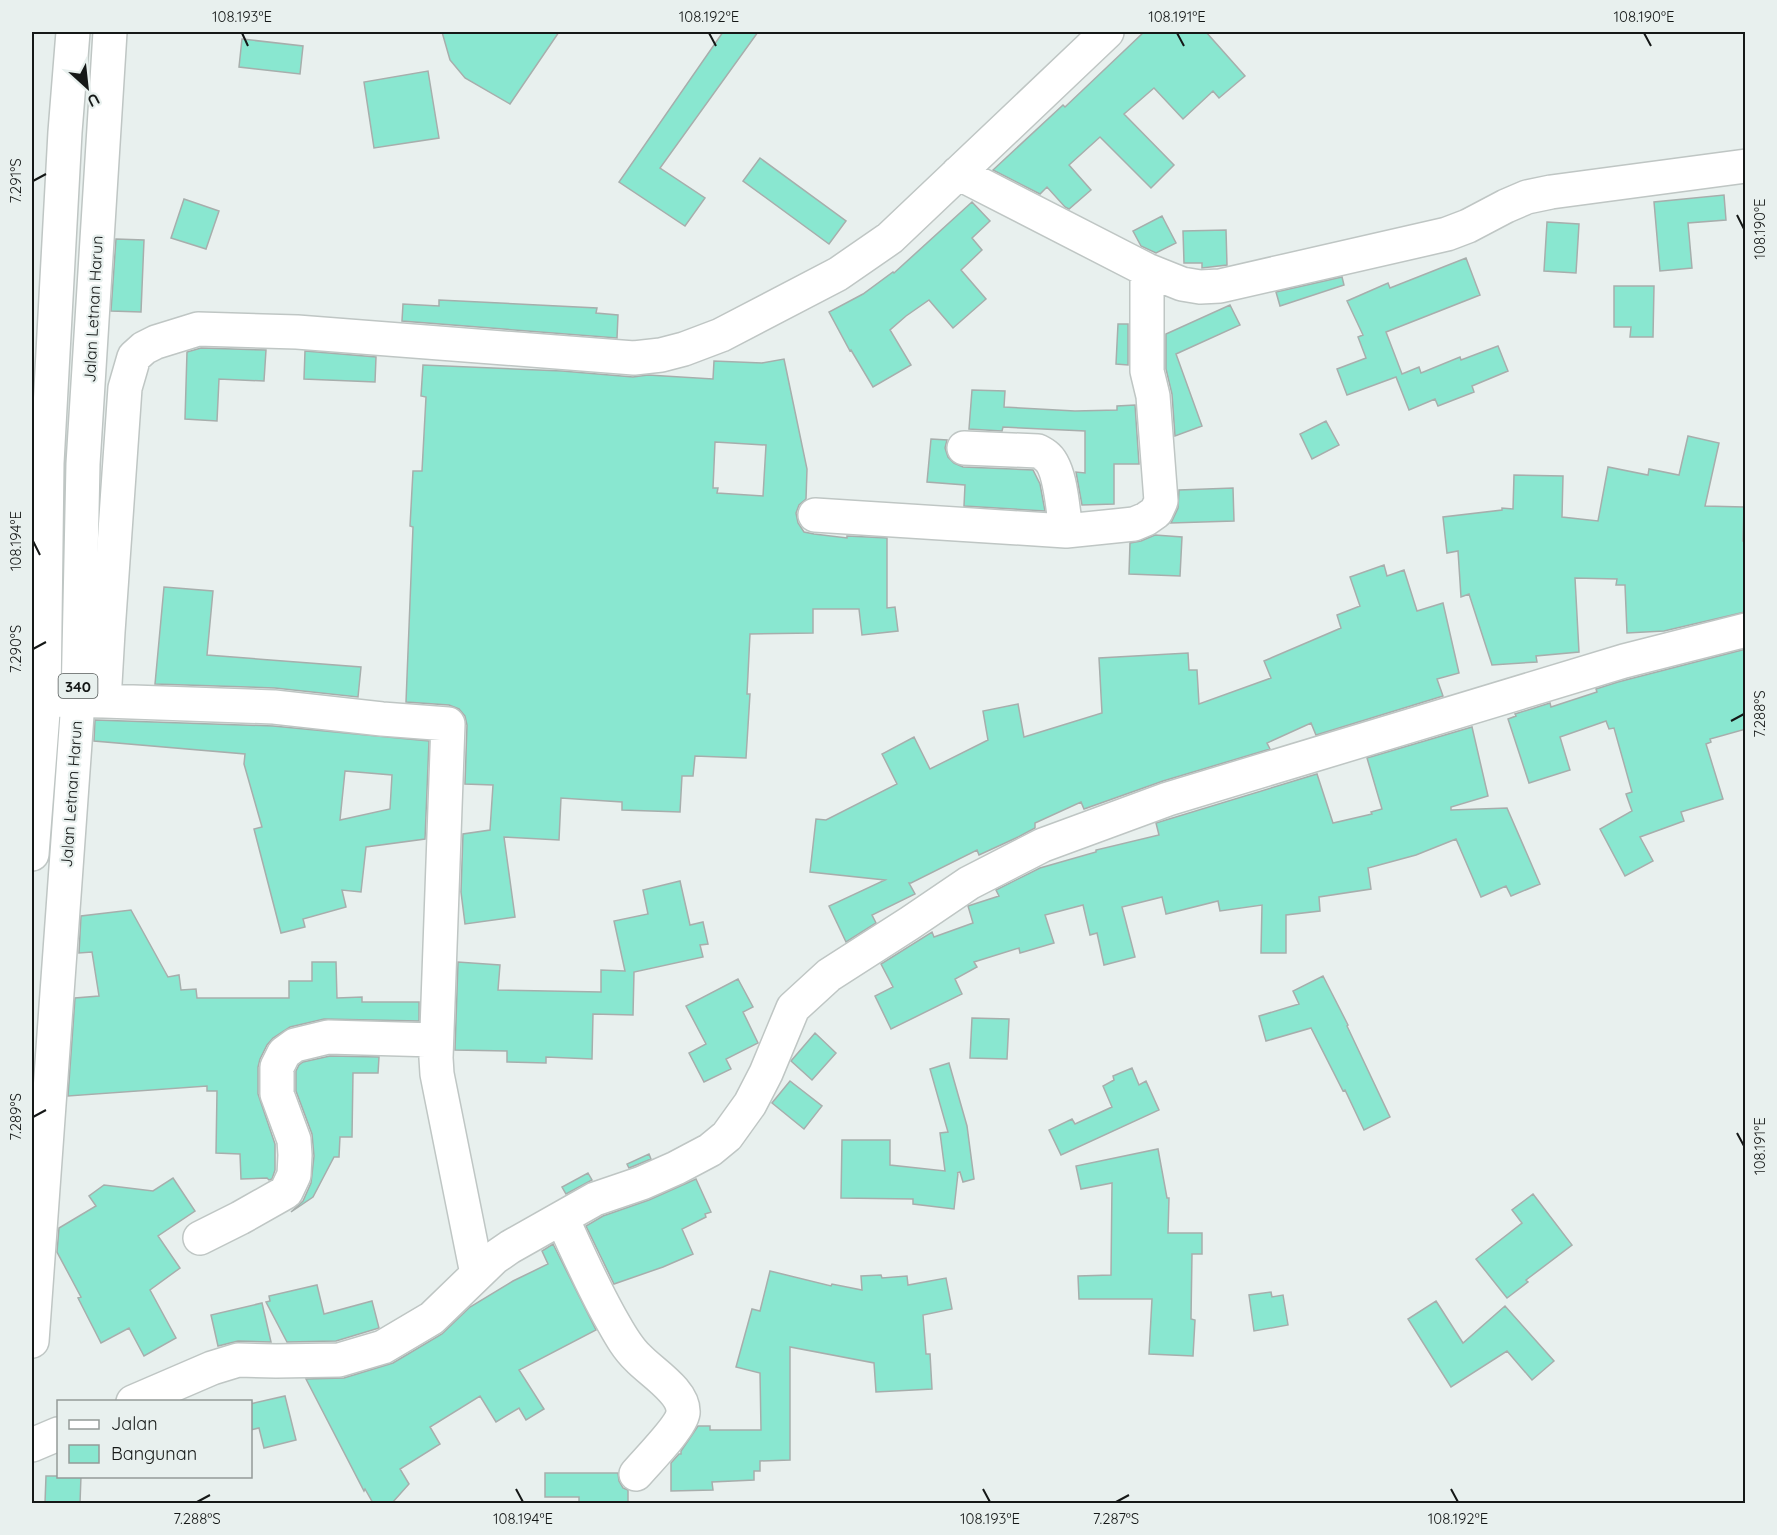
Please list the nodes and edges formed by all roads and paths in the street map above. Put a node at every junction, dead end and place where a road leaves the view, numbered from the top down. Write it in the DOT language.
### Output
graph roads {
  1 [pos="73,32"];
  2 [pos="110,32"];
  3 [pos="1107,32"];
  4 [pos="1746,166"];
  5 [pos="958,173"];
  6 [pos="1147,270"];
  7 [pos="964,448"];
  8 [pos="815,515"];
  9 [pos="1066,531"];
  10 [pos="1746,630"];
  11 [pos="44,700"];
  12 [pos="91,701"];
  13 [pos="32,854"];
  14 [pos="435,1040"];
  15 [pos="562,1218"];
  16 [pos="200,1238"];
  17 [pos="477,1274"];
  18 [pos="32,1341"];
  19 [pos="135,1400"];
  20 [pos="57,1434"];
  21 [pos="32,1445"];
  22 [pos="636,1474"];
  1 -- 11 [label="street, Jalan Letnan Harun / 340"];
  2 -- 12 [label="street, Jalan Letnan Harun / 340"];
  3 -- 5 [label="street"];
  4 -- 6 [label="street"];
  5 -- 6 [label="street"];
  5 -- 12 [label="street"];
  6 -- 9 [label="street"];
  7 -- 9 [label="street"];
  8 -- 9 [label="street"];
  10 -- 15 [label="street"];
  11 -- 12 [label="street"];
  11 -- 13 [label="street, Jalan Letnan Harun / 340"];
  12 -- 14 [label="street"];
  12 -- 18 [label="street, Jalan Letnan Harun / 340"];
  14 -- 16 [label="street"];
  14 -- 17 [label="street"];
  15 -- 17 [label="street"];
  15 -- 22 [label="street"];
  17 -- 19 [label="street"];
  20 -- 21 [label="street"];
}
